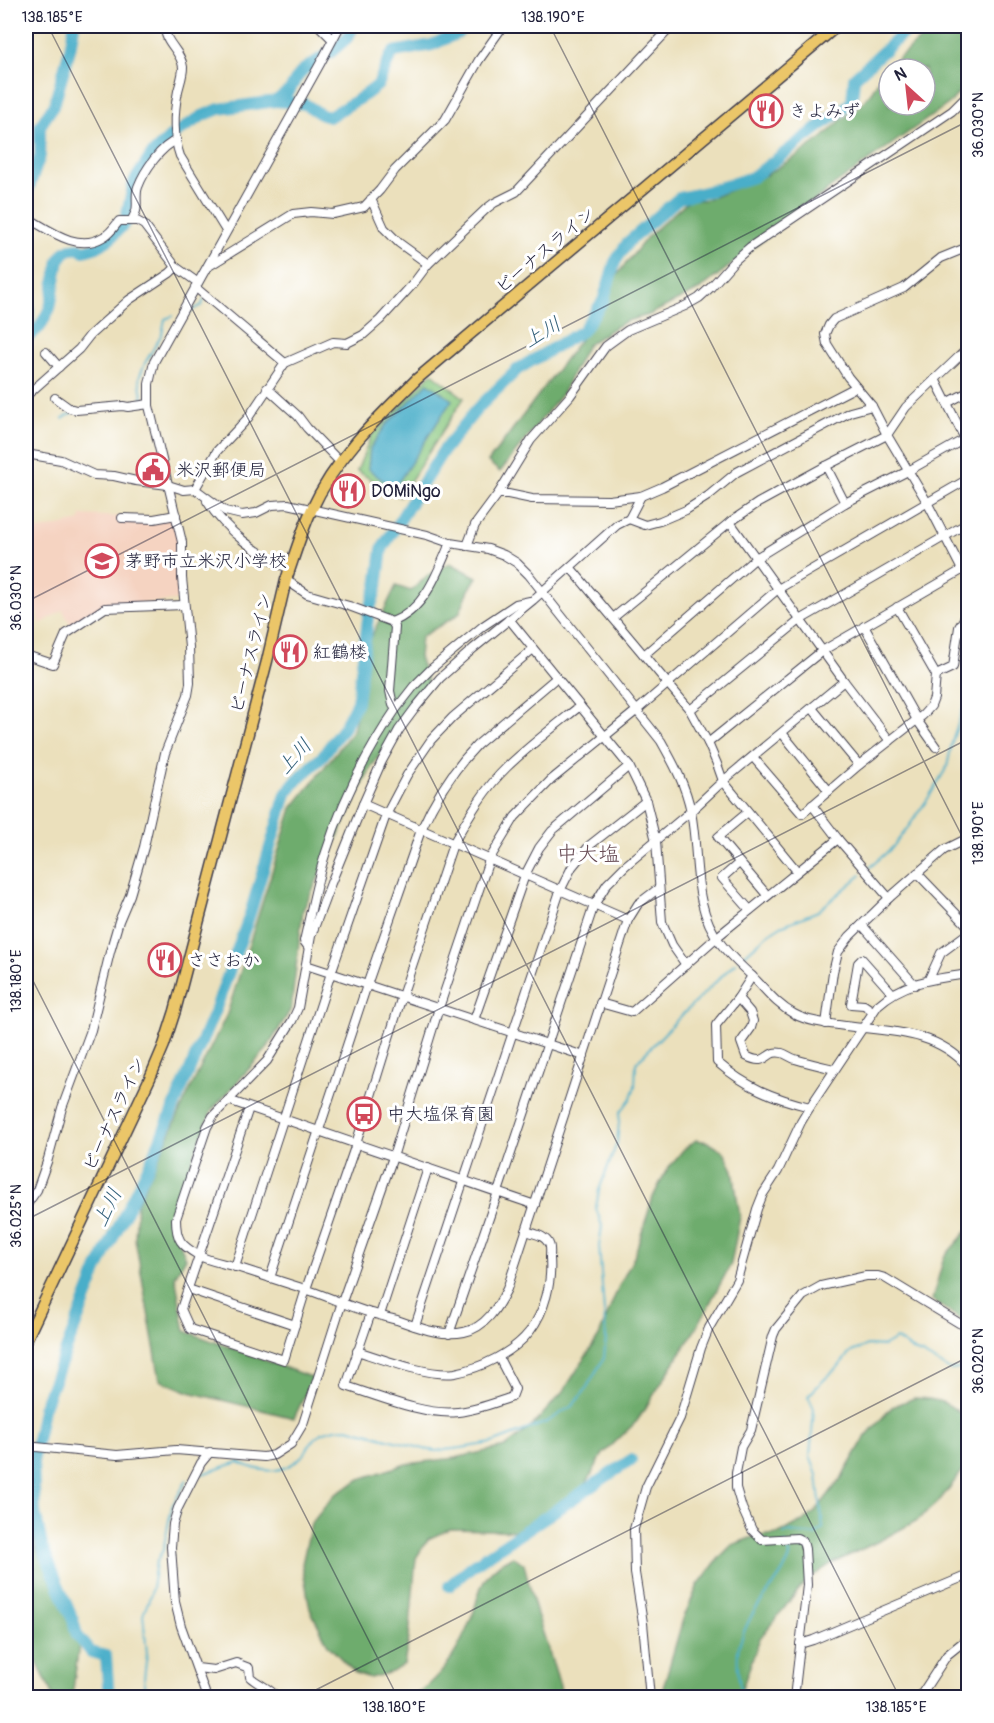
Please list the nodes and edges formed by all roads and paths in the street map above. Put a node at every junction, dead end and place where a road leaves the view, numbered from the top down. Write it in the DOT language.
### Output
graph roads {
  1 [pos="165,26"];
  2 [pos="319,26"];
  3 [pos="340,26"];
  4 [pos="503,26"];
  5 [pos="672,26"];
  6 [pos="837,26"];
  7 [pos="332,39"];
  8 [pos="969,95"];
  9 [pos="177,135"];
  10 [pos="371,199"];
  11 [pos="26,217"];
  12 [pos="128,220"];
  13 [pos="226,231"];
  14 [pos="969,247"];
  15 [pos="428,264"];
  16 [pos="176,267"];
  17 [pos="206,268"];
  18 [pos="196,285"];
  19 [pos="969,348"];
  20 [pos="46,352"];
  21 [pos="285,363"];
  22 [pos="59,367"];
  23 [pos="935,379"];
  24 [pos="856,387"];
  25 [pos="267,388"];
  26 [pos="969,392"];
  27 [pos="26,396"];
  28 [pos="55,398"];
  29 [pos="947,403"];
  30 [pos="149,404"];
  31 [pos="872,406"];
  32 [pos="887,435"];
  33 [pos="967,439"];
  34 [pos="26,454"];
  35 [pos="340,462"];
  36 [pos="826,466"];
  37 [pos="910,470"];
  38 [pos="969,479"];
  39 [pos="168,484"];
  40 [pos="195,489"];
  41 [pos="498,494"];
  42 [pos="641,496"];
  43 [pos="206,498"];
  44 [pos="927,502"];
  45 [pos="845,503"];
  46 [pos="312,508"];
  47 [pos="176,515"];
  48 [pos="122,518"];
  49 [pos="629,519"];
  50 [pos="730,522"];
  51 [pos="969,523"];
  52 [pos="945,536"];
  53 [pos="450,543"];
  54 [pos="467,546"];
  55 [pos="756,558"];
  56 [pos="570,567"];
  57 [pos="290,569"];
  58 [pos="286,580"];
  59 [pos="778,589"];
  60 [pos="542,592"];
  61 [pos="534,600"];
  62 [pos="184,605"];
  63 [pos="897,607"];
  64 [pos="969,612"];
  65 [pos="613,618"];
  66 [pos="509,620"];
  67 [pos="800,620"];
  68 [pos="387,621"];
  69 [pos="864,626"];
  70 [pos="533,649"];
  71 [pos="822,651"];
  72 [pos="644,654"];
  73 [pos="26,655"];
  74 [pos="936,675"];
  75 [pos="556,678"];
  76 [pos="844,681"];
  77 [pos="668,683"];
  78 [pos="580,706"];
  79 [pos="812,708"];
  80 [pos="396,709"];
  81 [pos="690,710"];
  82 [pos="636,711"];
  83 [pos="916,720"];
  84 [pos="782,733"];
  85 [pos="605,736"];
  86 [pos="890,741"];
  87 [pos="708,743"];
  88 [pos="936,747"];
  89 [pos="753,757"];
  90 [pos="859,765"];
  91 [pos="629,766"];
  92 [pos="723,781"];
  93 [pos="829,791"];
  94 [pos="646,801"];
  95 [pos="363,804"];
  96 [pos="813,805"];
  97 [pos="691,811"];
  98 [pos="747,812"];
  99 [pos="386,815"];
  100 [pos="421,830"];
  101 [pos="969,838"];
  102 [pos="837,839"];
  103 [pos="656,841"];
  104 [pos="453,844"];
  105 [pos="489,860"];
  106 [pos="739,863"];
  107 [pos="797,871"];
  108 [pos="917,873"];
  109 [pos="525,875"];
  110 [pos="659,888"];
  111 [pos="560,891"];
  112 [pos="768,895"];
  113 [pos="889,898"];
  114 [pos="594,905"];
  115 [pos="750,910"];
  116 [pos="628,920"];
  117 [pos="862,925"];
  118 [pos="969,926"];
  119 [pos="969,933"];
  120 [pos="717,937"];
  121 [pos="309,949"];
  122 [pos="306,965"];
  123 [pos="686,965"];
  124 [pos="331,973"];
  125 [pos="751,975"];
  126 [pos="969,975"];
  127 [pos="929,979"];
  128 [pos="915,984"];
  129 [pos="368,985"];
  130 [pos="892,993"];
  131 [pos="402,996"];
  132 [pos="738,998"];
  133 [pos="600,1003"];
  134 [pos="438,1008"];
  135 [pos="873,1011"];
  136 [pos="474,1020"];
  137 [pos="826,1024"];
  138 [pos="861,1029"];
  139 [pos="512,1032"];
  140 [pos="547,1043"];
  141 [pos="584,1056"];
  142 [pos="969,1067"];
  143 [pos="834,1069"];
  144 [pos="228,1100"];
  145 [pos="810,1107"];
  146 [pos="249,1108"];
  147 [pos="283,1119"];
  148 [pos="320,1132"];
  149 [pos="356,1144"];
  150 [pos="393,1157"];
  151 [pos="428,1168"];
  152 [pos="463,1180"];
  153 [pos="498,1192"];
  154 [pos="534,1205"];
  155 [pos="26,1206"];
  156 [pos="526,1231"];
  157 [pos="200,1256"];
  158 [pos="235,1267"];
  159 [pos="270,1278"];
  160 [pos="188,1289"];
  161 [pos="306,1289"];
  162 [pos="342,1302"];
  163 [pos="371,1313"];
  164 [pos="380,1315"];
  165 [pos="295,1325"];
  166 [pos="415,1326"];
  167 [pos="969,1327"];
  168 [pos="449,1334"];
  169 [pos="26,1340"];
  170 [pos="357,1351"];
  171 [pos="499,1358"];
  172 [pos="26,1446"];
  173 [pos="210,1452"];
  174 [pos="969,1575"];
  175 [pos="969,1638"];
  176 [pos="800,1644"];
  177 [pos="197,1668"];
  178 [pos="207,1698"];
  179 [pos="278,1698"];
  180 [pos="650,1698"];
  181 [pos="794,1698"];
  182 [pos="919,1698"];
  1 -- 9 [label="street"];
  2 -- 7 [label="street"];
  3 -- 7 [label="street"];
  4 -- 10 [label="street"];
  5 -- 15 [label="street"];
  6 -- 35 [label="main road, ビーナスライン"];
  7 -- 13 [label="street"];
  8 -- 41 [label="street"];
  9 -- 12 [label="street"];
  9 -- 13 [label="street"];
  10 -- 15 [label="street"];
  10 -- 17 [label="street"];
  11 -- 12 [label="street"];
  12 -- 16 [label="street"];
  13 -- 17 [label="street"];
  14 -- 24 [label="street"];
  15 -- 21 [label="street"];
  16 -- 18 [label="street"];
  16 -- 22 [label="street"];
  17 -- 18 [label="street"];
  18 -- 21 [label="street"];
  18 -- 30 [label="street"];
  19 -- 23 [label="street"];
  20 -- 22 [label="street"];
  21 -- 25 [label="street"];
  22 -- 27 [label="street"];
  23 -- 29 [label="street"];
  23 -- 32 [label="street"];
  24 -- 31 [label="street"];
  24 -- 42 [label="street"];
  25 -- 35 [label="street"];
  25 -- 40 [label="street"];
  26 -- 29 [label="street"];
  28 -- 30 [label="street"];
  29 -- 33 [label="street"];
  30 -- 39 [label="street"];
  31 -- 32 [label="street"];
  31 -- 49 [label="street"];
  32 -- 36 [label="street"];
  32 -- 37 [label="street"];
  33 -- 37 [label="street"];
  34 -- 39 [label="street"];
  35 -- 46 [label="main road, ビーナスライン"];
  36 -- 45 [label="street"];
  36 -- 50 [label="street"];
  37 -- 44 [label="street"];
  37 -- 45 [label="street"];
  38 -- 44 [label="street"];
  39 -- 40 [label="street"];
  39 -- 47 [label="street"];
  40 -- 43 [label="street"];
  41 -- 42 [label="street"];
  41 -- 54 [label="street"];
  42 -- 49 [label="street"];
  43 -- 46 [label="street"];
  43 -- 57 [label="street"];
  44 -- 52 [label="street"];
  44 -- 59 [label="street"];
  45 -- 55 [label="street"];
  46 -- 53 [label="street"];
  46 -- 57 [label="main road, ビーナスライン"];
  47 -- 48 [label="street"];
  47 -- 62 [label="street"];
  49 -- 56 [label="street"];
  50 -- 55 [label="street"];
  50 -- 65 [label="street"];
  51 -- 52 [label="street"];
  52 -- 63 [label="street"];
  52 -- 67 [label="street"];
  53 -- 54 [label="street"];
  53 -- 68 [label="street"];
  54 -- 60 [label="street"];
  55 -- 59 [label="street"];
  55 -- 72 [label="street"];
  56 -- 60 [label="street"];
  56 -- 65 [label="street"];
  57 -- 58 [label="main road, ビーナスライン"];
  58 -- 68 [label="street"];
  58 -- 169 [label="main road, ビーナスライン"];
  59 -- 67 [label="street"];
  59 -- 77 [label="street"];
  60 -- 61 [label="street"];
  60 -- 82 [label="street"];
  61 -- 66 [label="street"];
  61 -- 80 [label="street"];
  62 -- 73 [label="street"];
  62 -- 155 [label="street"];
  63 -- 69 [label="street"];
  63 -- 74 [label="street"];
  64 -- 74 [label="street"];
  65 -- 72 [label="street"];
  66 -- 70 [label="street"];
  66 -- 95 [label="street"];
  67 -- 71 [label="street"];
  67 -- 81 [label="street"];
  68 -- 80 [label="street"];
  69 -- 71 [label="street"];
  69 -- 83 [label="street"];
  70 -- 75 [label="street"];
  70 -- 99 [label="street"];
  71 -- 76 [label="street"];
  71 -- 87 [label="street"];
  72 -- 77 [label="street"];
  74 -- 83 [label="street"];
  75 -- 78 [label="street"];
  75 -- 100 [label="street"];
  76 -- 79 [label="street"];
  76 -- 86 [label="street"];
  77 -- 81 [label="street"];
  77 -- 82 [label="street"];
  78 -- 85 [label="street"];
  78 -- 104 [label="street"];
  79 -- 84 [label="street"];
  79 -- 90 [label="street"];
  80 -- 121 [label="street"];
  81 -- 87 [label="street"];
  82 -- 85 [label="street"];
  82 -- 97 [label="street"];
  83 -- 86 [label="street"];
  83 -- 88 [label="street"];
  84 -- 89 [label="street"];
  84 -- 93 [label="street"];
  85 -- 91 [label="street"];
  85 -- 105 [label="street"];
  86 -- 90 [label="street"];
  87 -- 92 [label="street"];
  89 -- 92 [label="street"];
  89 -- 96 [label="street"];
  90 -- 93 [label="street"];
  91 -- 94 [label="street"];
  91 -- 109 [label="street"];
  92 -- 97 [label="street"];
  92 -- 98 [label="street"];
  93 -- 96 [label="street"];
  94 -- 103 [label="street"];
  94 -- 111 [label="street"];
  95 -- 99 [label="street"];
  95 -- 121 [label="street"];
  96 -- 102 [label="street"];
  97 -- 103 [label="street"];
  97 -- 120 [label="street"];
  98 -- 106 [label="street"];
  98 -- 107 [label="street"];
  99 -- 100 [label="street"];
  99 -- 124 [label="street"];
  100 -- 104 [label="street"];
  100 -- 129 [label="street"];
  101 -- 108 [label="street"];
  102 -- 107 [label="street"];
  102 -- 113 [label="street"];
  103 -- 110 [label="street"];
  103 -- 114 [label="street"];
  104 -- 105 [label="street"];
  104 -- 131 [label="street"];
  105 -- 109 [label="street"];
  105 -- 134 [label="street"];
  106 -- 112 [label="street"];
  106 -- 115 [label="street"];
  107 -- 112 [label="street"];
  108 -- 113 [label="street"];
  108 -- 118 [label="street"];
  109 -- 111 [label="street"];
  109 -- 136 [label="street"];
  110 -- 116 [label="street"];
  110 -- 123 [label="street"];
  111 -- 114 [label="street"];
  111 -- 139 [label="street"];
  112 -- 115 [label="street"];
  113 -- 117 [label="street"];
  114 -- 116 [label="street"];
  114 -- 140 [label="street"];
  115 -- 120 [label="street"];
  116 -- 133 [label="street"];
  117 -- 128 [label="street"];
  117 -- 137 [label="street"];
  119 -- 127 [label="street"];
  120 -- 123 [label="street"];
  120 -- 125 [label="street"];
  121 -- 122 [label="street"];
  122 -- 124 [label="street"];
  122 -- 144 [label="street"];
  123 -- 133 [label="street"];
  124 -- 129 [label="street"];
  124 -- 147 [label="street"];
  125 -- 132 [label="street"];
  125 -- 137 [label="street"];
  126 -- 127 [label="street"];
  127 -- 128 [label="street"];
  128 -- 130 [label="street"];
  129 -- 131 [label="street"];
  129 -- 148 [label="street"];
  130 -- 135 [label="street"];
  130 -- 135 [label="street"];
  131 -- 134 [label="street"];
  131 -- 149 [label="street"];
  132 -- 143 [label="street"];
  132 -- 145 [label="street"];
  133 -- 141 [label="street"];
  134 -- 136 [label="street"];
  134 -- 150 [label="street"];
  135 -- 138 [label="street"];
  136 -- 139 [label="street"];
  137 -- 138 [label="street"];
  138 -- 142 [label="street"];
  138 -- 143 [label="street"];
  139 -- 140 [label="street"];
  139 -- 152 [label="street"];
  140 -- 141 [label="street"];
  140 -- 153 [label="street"];
  141 -- 154 [label="street"];
  143 -- 145 [label="street"];
  144 -- 146 [label="street"];
  144 -- 157 [label="street"];
  145 -- 180 [label="street"];
  146 -- 147 [label="street"];
  146 -- 157 [label="street"];
  147 -- 148 [label="street"];
  147 -- 158 [label="street"];
  148 -- 149 [label="street"];
  148 -- 159 [label="street"];
  149 -- 150 [label="street"];
  149 -- 161 [label="street"];
  150 -- 151 [label="street"];
  150 -- 162 [label="street"];
  151 -- 152 [label="street"];
  151 -- 164 [label="street"];
  152 -- 153 [label="street"];
  152 -- 166 [label="street"];
  153 -- 154 [label="street"];
  153 -- 168 [label="street"];
  154 -- 156 [label="street"];
  156 -- 168 [label="street"];
  156 -- 171 [label="street"];
  157 -- 158 [label="street"];
  157 -- 160 [label="street"];
  158 -- 159 [label="street"];
  159 -- 161 [label="street"];
  160 -- 165 [label="street"];
  160 -- 165 [label="street"];
  161 -- 162 [label="street"];
  161 -- 165 [label="street"];
  162 -- 163 [label="street"];
  162 -- 173 [label="street"];
  163 -- 164 [label="street"];
  163 -- 170 [label="street"];
  164 -- 166 [label="street"];
  166 -- 168 [label="street"];
  167 -- 176 [label="street"];
  170 -- 171 [label="street"];
  170 -- 171 [label="street"];
  172 -- 173 [label="street"];
  173 -- 177 [label="street"];
  174 -- 176 [label="street"];
  175 -- 182 [label="street"];
  176 -- 181 [label="street"];
  177 -- 178 [label="street"];
  177 -- 179 [label="street"];
}
